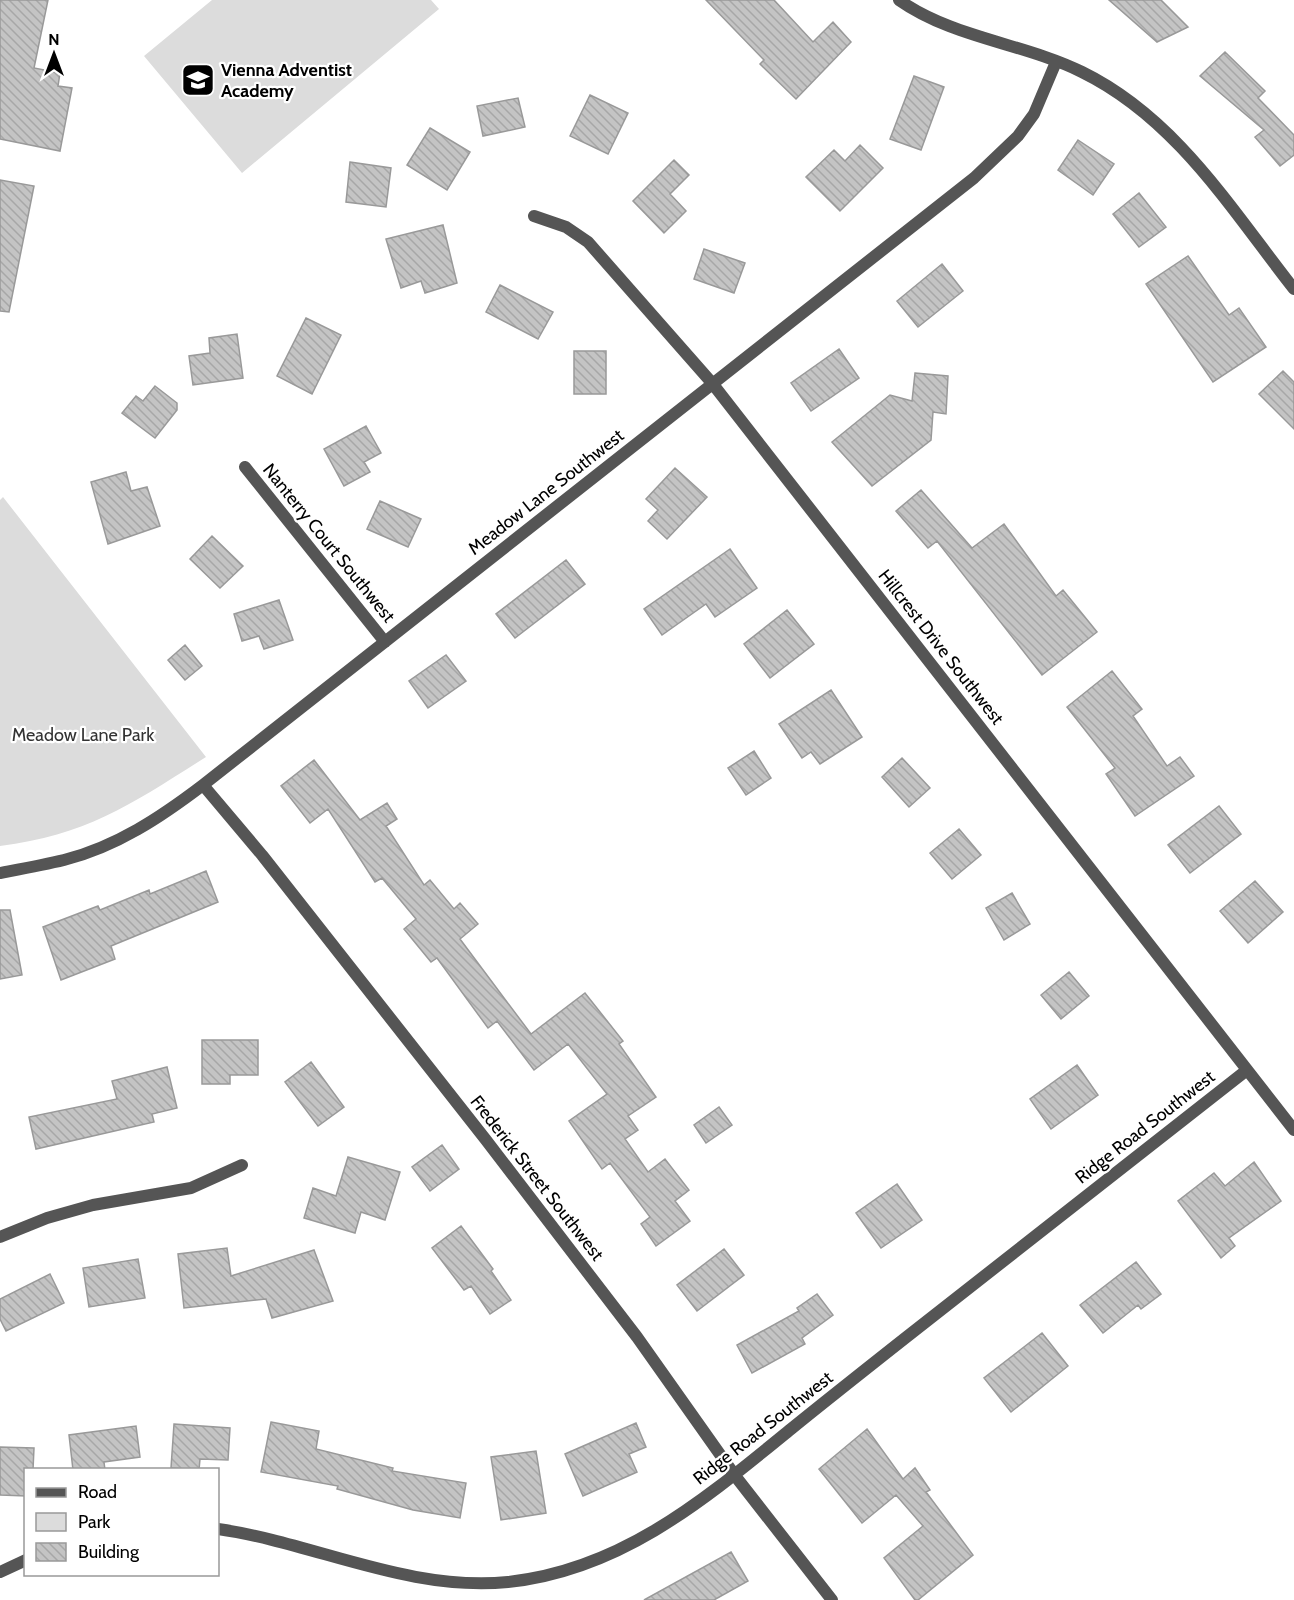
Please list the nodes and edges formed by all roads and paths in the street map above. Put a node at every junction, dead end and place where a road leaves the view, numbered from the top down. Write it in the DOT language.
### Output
graph roads {
  1 [pos="899,0"];
  2 [pos="1056,62"];
  3 [pos="534,216"];
  4 [pos="1294,289"];
  5 [pos="712,383"];
  6 [pos="245,467"];
  7 [pos="385,642"];
  8 [pos="203,785"];
  9 [pos="0,873"];
  10 [pos="1247,1070"];
  11 [pos="1294,1130"];
  12 [pos="242,1165"];
  13 [pos="0,1237"];
  14 [pos="736,1477"];
  15 [pos="219,1529"];
  16 [pos="24,1561"];
  17 [pos="0,1572"];
  18 [pos="832,1600"];
  1 -- 2 [label="street"];
  2 -- 4 [label="street"];
  2 -- 5 [label="street, Meadow Lane Southwest"];
  3 -- 5 [label="street, Hillcrest Drive Southwest"];
  5 -- 7 [label="street, Meadow Lane Southwest"];
  5 -- 10 [label="street, Hillcrest Drive Southwest"];
  6 -- 7 [label="street, Nanterry Court Southwest"];
  7 -- 8 [label="street, Meadow Lane Southwest"];
  8 -- 9 [label="street, Meadow Lane Southwest"];
  8 -- 14 [label="street, Frederick Street Southwest"];
  10 -- 11 [label="street, Hillcrest Drive Southwest"];
  10 -- 14 [label="street, Ridge Road Southwest"];
  12 -- 13 [label="street"];
  14 -- 15 [label="street, Ridge Road Southwest"];
  14 -- 18 [label="street, Frederick Street Southwest"];
  16 -- 17 [label="street"];
}
